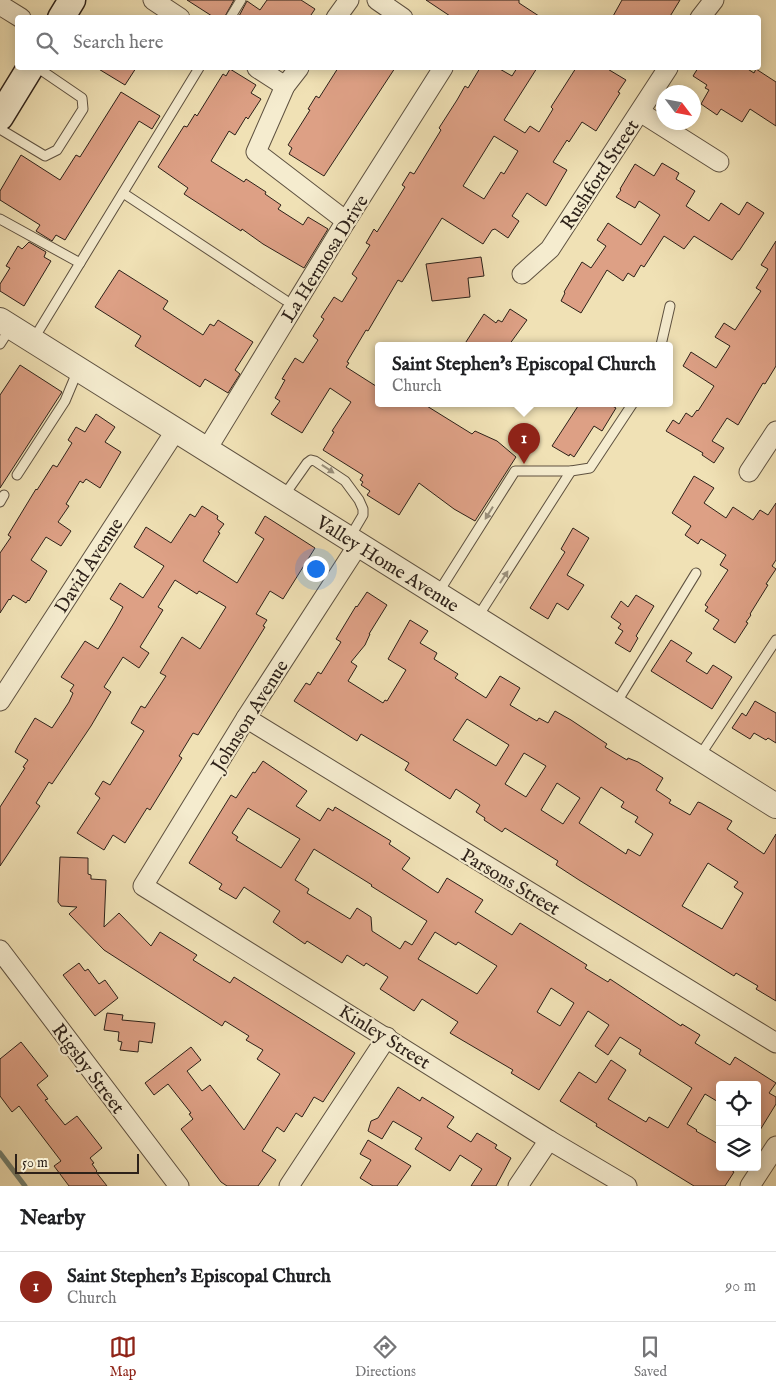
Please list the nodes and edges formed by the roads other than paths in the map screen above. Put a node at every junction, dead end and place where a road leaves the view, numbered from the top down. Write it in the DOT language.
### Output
graph roads {
  1 [pos="72,0"];
  2 [pos="153,0"];
  3 [pos="241,0"];
  4 [pos="349,0"];
  5 [pos="377,0"];
  6 [pos="714,0"];
  7 [pos="0,5"];
  8 [pos="16,15"];
  9 [pos="63,15"];
  10 [pos="176,15"];
  11 [pos="232,15"];
  12 [pos="338,15"];
  13 [pos="399,15"];
  14 [pos="702,15"];
  15 [pos="29,70"];
  16 [pos="41,70"];
  17 [pos="198,70"];
  18 [pos="260,70"];
  19 [pos="297,70"];
  20 [pos="442,70"];
  21 [pos="667,70"];
  22 [pos="285,86"];
  23 [pos="640,112"];
  24 [pos="0,117"];
  25 [pos="0,130"];
  26 [pos="719,162"];
  27 [pos="123,193"];
  28 [pos="0,219"];
  29 [pos="346,221"];
  30 [pos="80,263"];
  31 [pos="522,274"];
  32 [pos="285,300"];
  33 [pos="670,306"];
  34 [pos="4,330"];
  35 [pos="33,340"];
  36 [pos="662,342"];
  37 [pos="78,370"];
  38 [pos="629,407"];
  39 [pos="176,430"];
  40 [pos="776,431"];
  41 [pos="207,449"];
  42 [pos="571,471"];
  43 [pos="749,472"];
  44 [pos="17,475"];
  45 [pos="283,498"];
  46 [pos="354,542"];
  47 [pos="696,573"];
  48 [pos="438,593"];
  49 [pos="477,618"];
  50 [pos="776,640"];
  51 [pos="0,701"];
  52 [pos="614,705"];
  53 [pos="246,718"];
  54 [pos="699,757"];
  55 [pos="776,806"];
  56 [pos="143,886"];
  57 [pos="0,950"];
  58 [pos="387,1038"];
  59 [pos="776,1043"];
  60 [pos="549,1140"];
  61 [pos="776,1146"];
  62 [pos="179,1186"];
  63 [pos="289,1186"];
  64 [pos="518,1186"];
  65 [pos="627,1186"];
  66 [pos="750,1186"];
  1 -- 9 [label="main road"];
  2 -- 10 [label="street"];
  3 -- 11 [label="lane"];
  4 -- 12 [label="street"];
  5 -- 13 [label="street"];
  6 -- 14 [label="street"];
  7 -- 8 [label="street"];
  15 -- 24 [label="main road"];
  16 -- 25 [label="lane"];
  17 -- 27 [label="lane"];
  18 -- 22 [label="street"];
  19 -- 22 [label="street"];
  20 -- 29 [label="street, La Hermosa Drive"];
  21 -- 23 [label="street, Rushford Street"];
  22 -- 29 [label="street"];
  23 -- 26 [label="street"];
  23 -- 31 [label="street, Rushford Street"];
  27 -- 30 [label="lane"];
  27 -- 32 [label="lane"];
  28 -- 30 [label="lane"];
  29 -- 41 [label="street, La Hermosa Drive"];
  30 -- 35 [label="lane"];
  33 -- 36 [label="lane"];
  34 -- 35 [label="street, Valley Home Avenue"];
  35 -- 37 [label="street, Valley Home Avenue"];
  37 -- 39 [label="street, Valley Home Avenue"];
  37 -- 44 [label="lane"];
  38 -- 42 [label="lane"];
  39 -- 41 [label="street, Valley Home Avenue"];
  39 -- 51 [label="street, David Avenue"];
  40 -- 43 [label="street"];
  41 -- 45 [label="street, Valley Home Avenue"];
  42 -- 48 [label="lane, one-way"];
  49 -- 42 [label="lane, one-way"];
  45 -- 46 [label="street, Valley Home Avenue"];
  45 -- 46 [label="lane, one-way"];
  46 -- 48 [label="street, Valley Home Avenue"];
  46 -- 53 [label="street, Johnson Avenue"];
  47 -- 52 [label="lane"];
  48 -- 49 [label="street, Valley Home Avenue"];
  49 -- 52 [label="street, Valley Home Avenue"];
  50 -- 54 [label="lane"];
  52 -- 54 [label="street, Valley Home Avenue"];
  53 -- 56 [label="street, Johnson Avenue"];
  53 -- 59 [label="street, Parsons Street"];
  54 -- 55 [label="street, Valley Home Avenue"];
  56 -- 58 [label="street, Kinley Street"];
  57 -- 62 [label="street, Rigsby Street"];
  58 -- 60 [label="street, Kinley Street"];
  58 -- 63 [label="street"];
  60 -- 64 [label="street"];
  60 -- 65 [label="street, Kinley Street"];
  61 -- 66 [label="street"];
}
